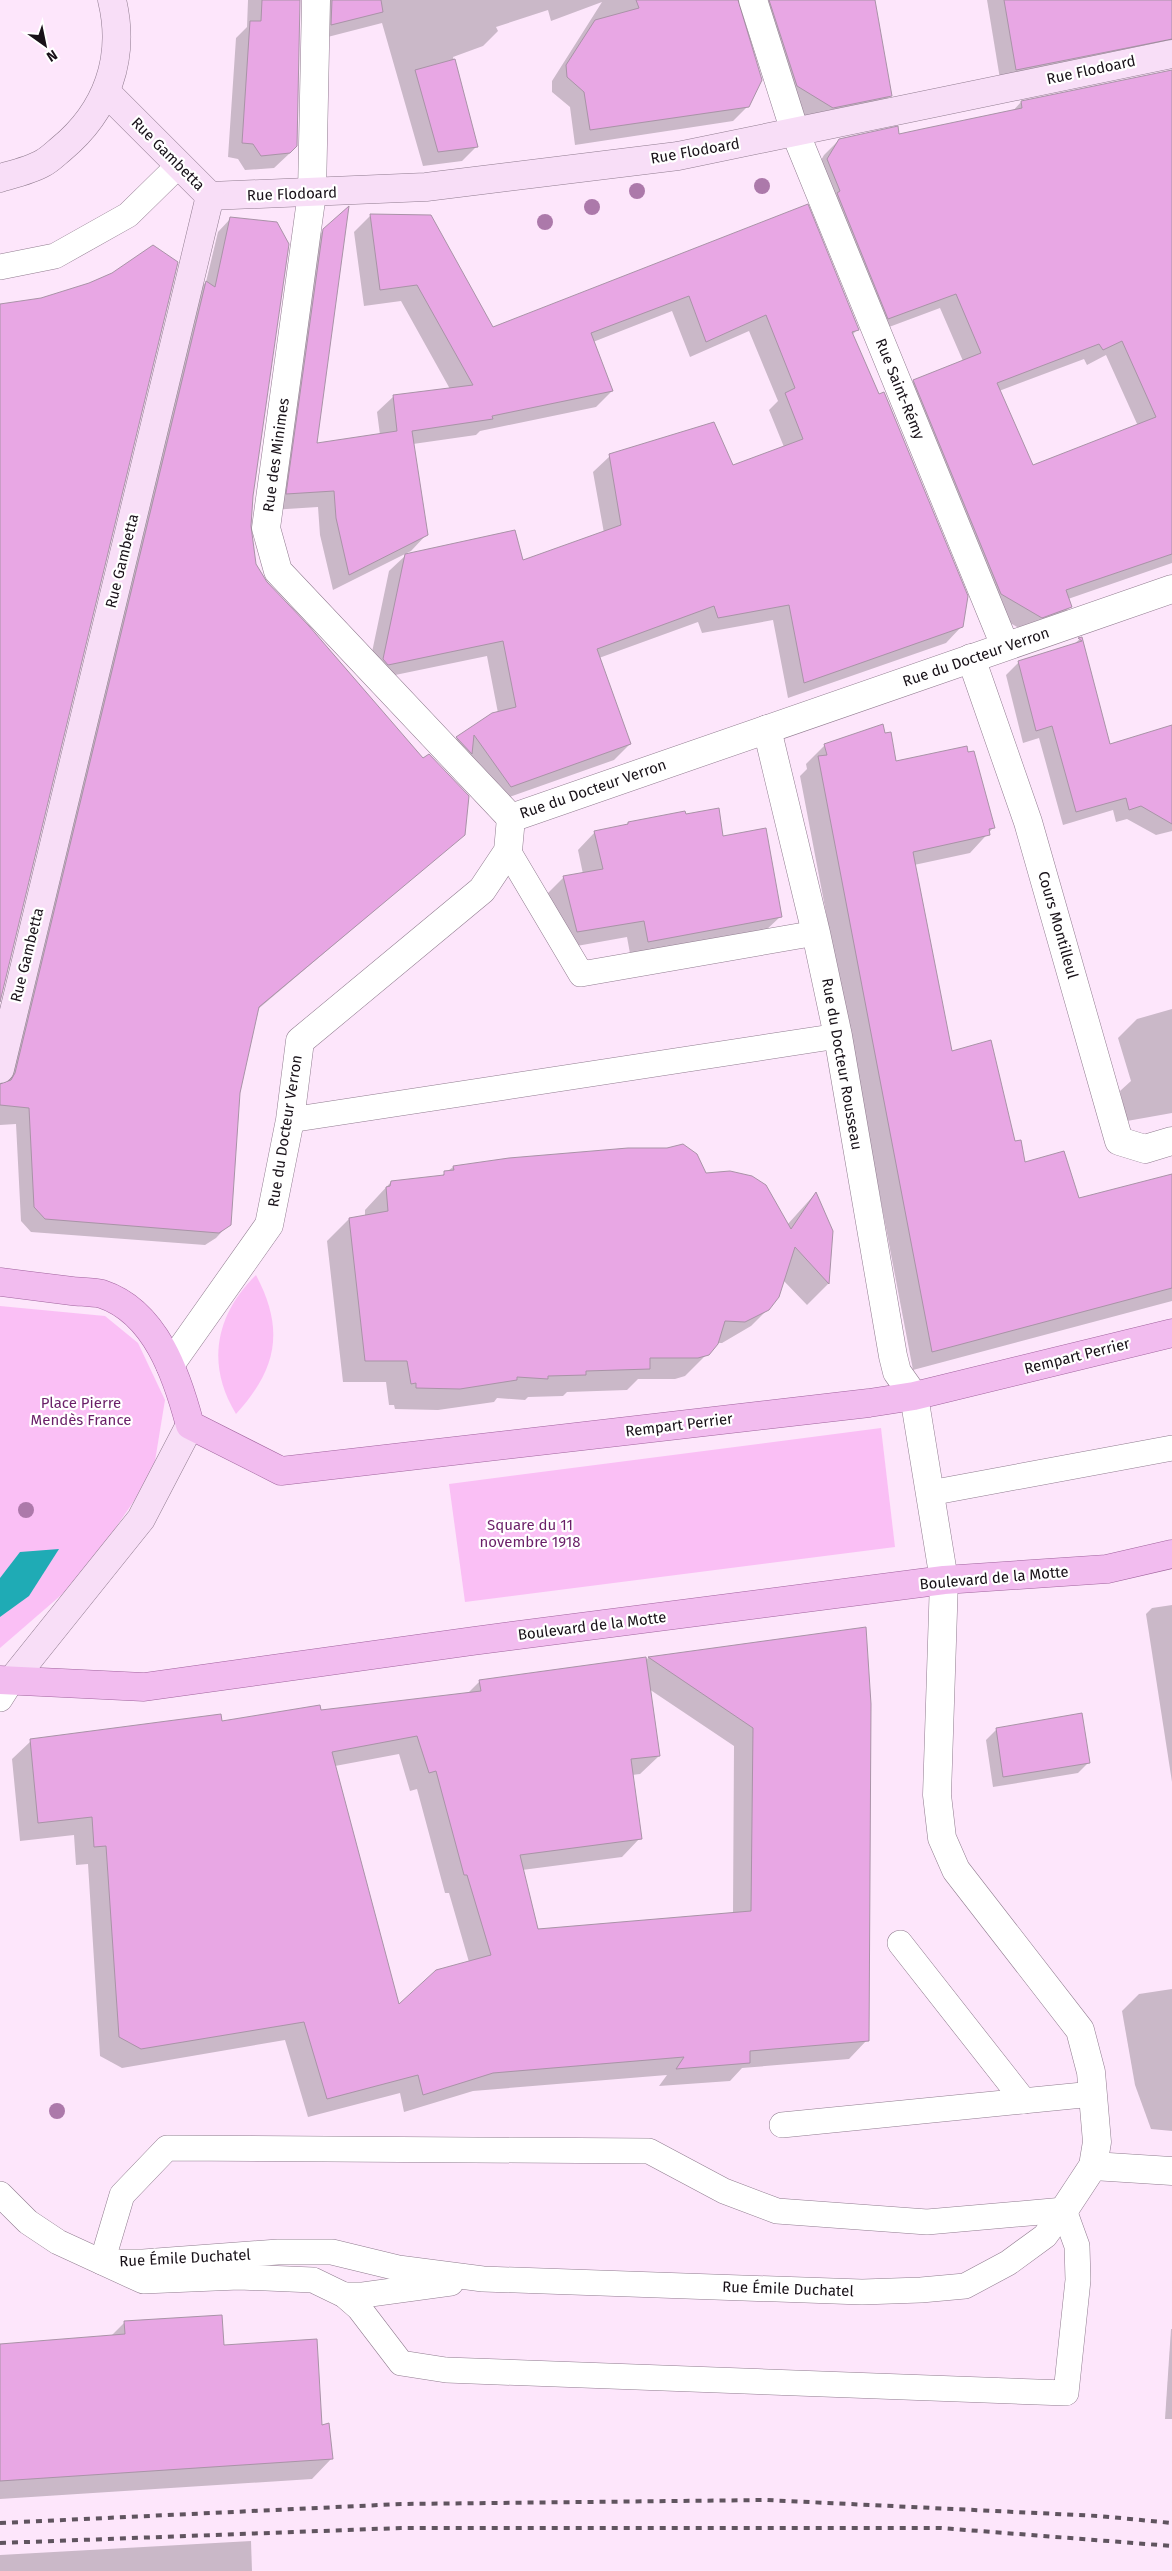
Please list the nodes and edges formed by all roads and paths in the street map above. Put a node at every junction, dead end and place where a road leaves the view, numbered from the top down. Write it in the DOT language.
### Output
graph roads {
  1 [pos="112,0"];
  2 [pos="316,0"];
  3 [pos="753,0"];
  4 [pos="1172,54"];
  5 [pos="106,92"];
  6 [pos="795,132"];
  7 [pos="179,165"];
  8 [pos="0,178"];
  9 [pos="312,193"];
  10 [pos="210,196"];
  11 [pos="0,268"];
  12 [pos="1172,589"];
  13 [pos="1005,646"];
  14 [pos="971,658"];
  15 [pos="767,729"];
  16 [pos="511,818"];
  17 [pos="508,851"];
  18 [pos="816,933"];
  19 [pos="838,1036"];
  20 [pos="0,1069"];
  21 [pos="290,1120"];
  22 [pos="1172,1141"];
  23 [pos="0,1282"];
  24 [pos="1172,1333"];
  25 [pos="170,1365"];
  26 [pos="914,1396"];
  27 [pos="190,1425"];
  28 [pos="1172,1448"];
  29 [pos="930,1492"];
  30 [pos="1172,1554"];
  31 [pos="944,1580"];
  32 [pos="4,1687"];
  33 [pos="900,1943"];
  34 [pos="1093,2094"];
  35 [pos="1024,2101"];
  36 [pos="782,2125"];
  37 [pos="1093,2166"];
  38 [pos="1172,2171"];
  39 [pos="0,2194"];
  40 [pos="1064,2210"];
  41 [pos="102,2262"];
  42 [pos="483,2279"];
  43 [pos="344,2295"];
  1 -- 5 [label="main road"];
  2 -- 9 [label="street, Rue des Minimes"];
  3 -- 6 [label="street, Rue Saint-Rémy"];
  4 -- 6 [label="main road, Rue Flodoard"];
  5 -- 7 [label="main road, Rue Gambetta"];
  5 -- 8 [label="main road"];
  6 -- 9 [label="main road, Rue Flodoard"];
  6 -- 13 [label="street, Rue Saint-Rémy"];
  7 -- 10 [label="main road, Rue Gambetta"];
  7 -- 11 [label="lane"];
  9 -- 10 [label="main road, Rue Flodoard"];
  9 -- 16 [label="street, Rue des Minimes"];
  10 -- 20 [label="main road, Rue Gambetta"];
  12 -- 13 [label="street, Rue du Docteur Verron"];
  13 -- 14 [label="street, Rue du Docteur Verron"];
  14 -- 15 [label="street, Rue du Docteur Verron"];
  14 -- 22 [label="street, Cours Montilleul"];
  15 -- 16 [label="street, Rue du Docteur Verron"];
  15 -- 18 [label="street, Rue du Docteur Rousseau"];
  16 -- 17 [label="street, Rue du Docteur Verron"];
  17 -- 18 [label="lane"];
  17 -- 21 [label="street, Rue du Docteur Verron"];
  18 -- 19 [label="street, Rue du Docteur Rousseau"];
  19 -- 21 [label="lane"];
  19 -- 26 [label="street, Rue du Docteur Rousseau"];
  21 -- 25 [label="street, Rue du Docteur Verron"];
  23 -- 25 [label="main road"];
  24 -- 26 [label="main road, Rempart Perrier"];
  25 -- 27 [label="main road"];
  26 -- 27 [label="main road, Rempart Perrier"];
  26 -- 29 [label="street"];
  27 -- 32 [label="main road"];
  28 -- 29 [label="lane"];
  29 -- 31 [label="street"];
  30 -- 31 [label="main road, Boulevard de la Motte"];
  31 -- 32 [label="main road, Boulevard de la Motte"];
  31 -- 34 [label="street"];
  33 -- 35 [label="lane"];
  34 -- 35 [label="lane"];
  34 -- 37 [label="street"];
  35 -- 36 [label="lane"];
  37 -- 38 [label="street"];
  37 -- 40 [label="street"];
  39 -- 41 [label="lane"];
  40 -- 41 [label="lane"];
  40 -- 42 [label="lane, Rue Émile Duchatel"];
  40 -- 43 [label="lane, Rue Émile Duchatel"];
  41 -- 42 [label="lane, Rue Émile Duchatel"];
  41 -- 43 [label="lane, Rue Émile Duchatel"];
  42 -- 43 [label="lane, Rue Émile Duchatel"];
}
